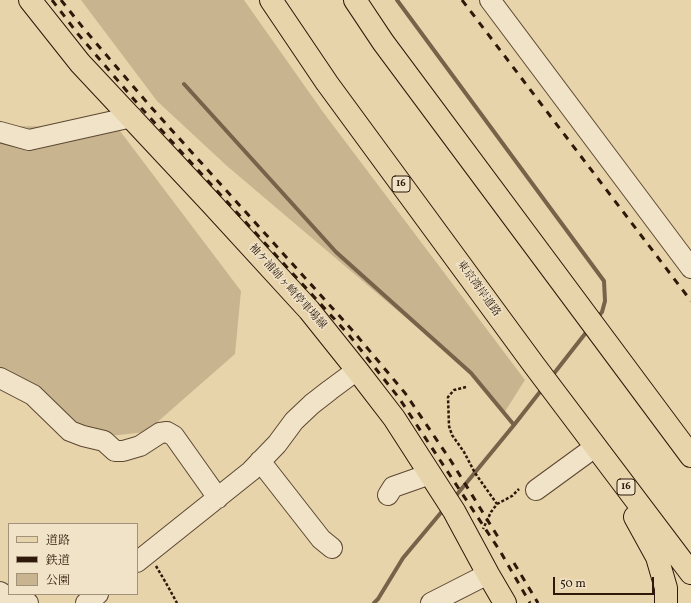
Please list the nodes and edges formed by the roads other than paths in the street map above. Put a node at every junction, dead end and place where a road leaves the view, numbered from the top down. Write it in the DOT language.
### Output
graph roads {
  1 [pos="30,0"];
  2 [pos="271,0"];
  3 [pos="355,0"];
  4 [pos="490,0"];
  5 [pos="132,117"];
  6 [pos="0,132"];
  7 [pos="691,268"];
  8 [pos="624,367"];
  9 [pos="357,370"];
  10 [pos="0,378"];
  11 [pos="691,438"];
  12 [pos="595,446"];
  13 [pos="691,456"];
  14 [pos="260,461"];
  15 [pos="430,474"];
  16 [pos="536,490"];
  17 [pos="388,495"];
  18 [pos="218,498"];
  19 [pos="332,548"];
  20 [pos="143,558"];
  21 [pos="691,573"];
  22 [pos="488,574"];
  23 [pos="0,592"];
  24 [pos="97,595"];
  25 [pos="28,603"];
  26 [pos="86,603"];
  27 [pos="431,603"];
  28 [pos="505,603"];
  29 [pos="666,603"];
  1 -- 5 [label="main road, 袖ケ浦姉ヶ崎停車場線"];
  2 -- 12 [label="main road, 東京湾岸道路 / 16"];
  3 -- 8 [label="main road"];
  4 -- 7 [label="street"];
  5 -- 6 [label="street"];
  5 -- 9 [label="main road, 袖ケ浦姉ヶ崎停車場線"];
  8 -- 11 [label="main road"];
  8 -- 13 [label="main road"];
  9 -- 14 [label="street"];
  9 -- 15 [label="main road, 袖ケ浦姉ヶ崎停車場線"];
  10 -- 18 [label="street"];
  12 -- 16 [label="street"];
  12 -- 21 [label="main road, 東京湾岸道路 / 16"];
  12 -- 29 [label="main road"];
  14 -- 18 [label="street"];
  14 -- 19 [label="street"];
  15 -- 17 [label="street"];
  15 -- 22 [label="main road, 袖ケ浦姉ヶ崎停車場線"];
  18 -- 20 [label="street"];
  22 -- 27 [label="street"];
  22 -- 28 [label="main road, 袖ケ浦姉ヶ崎停車場線"];
  23 -- 25 [label="street"];
  24 -- 26 [label="street"];
}
